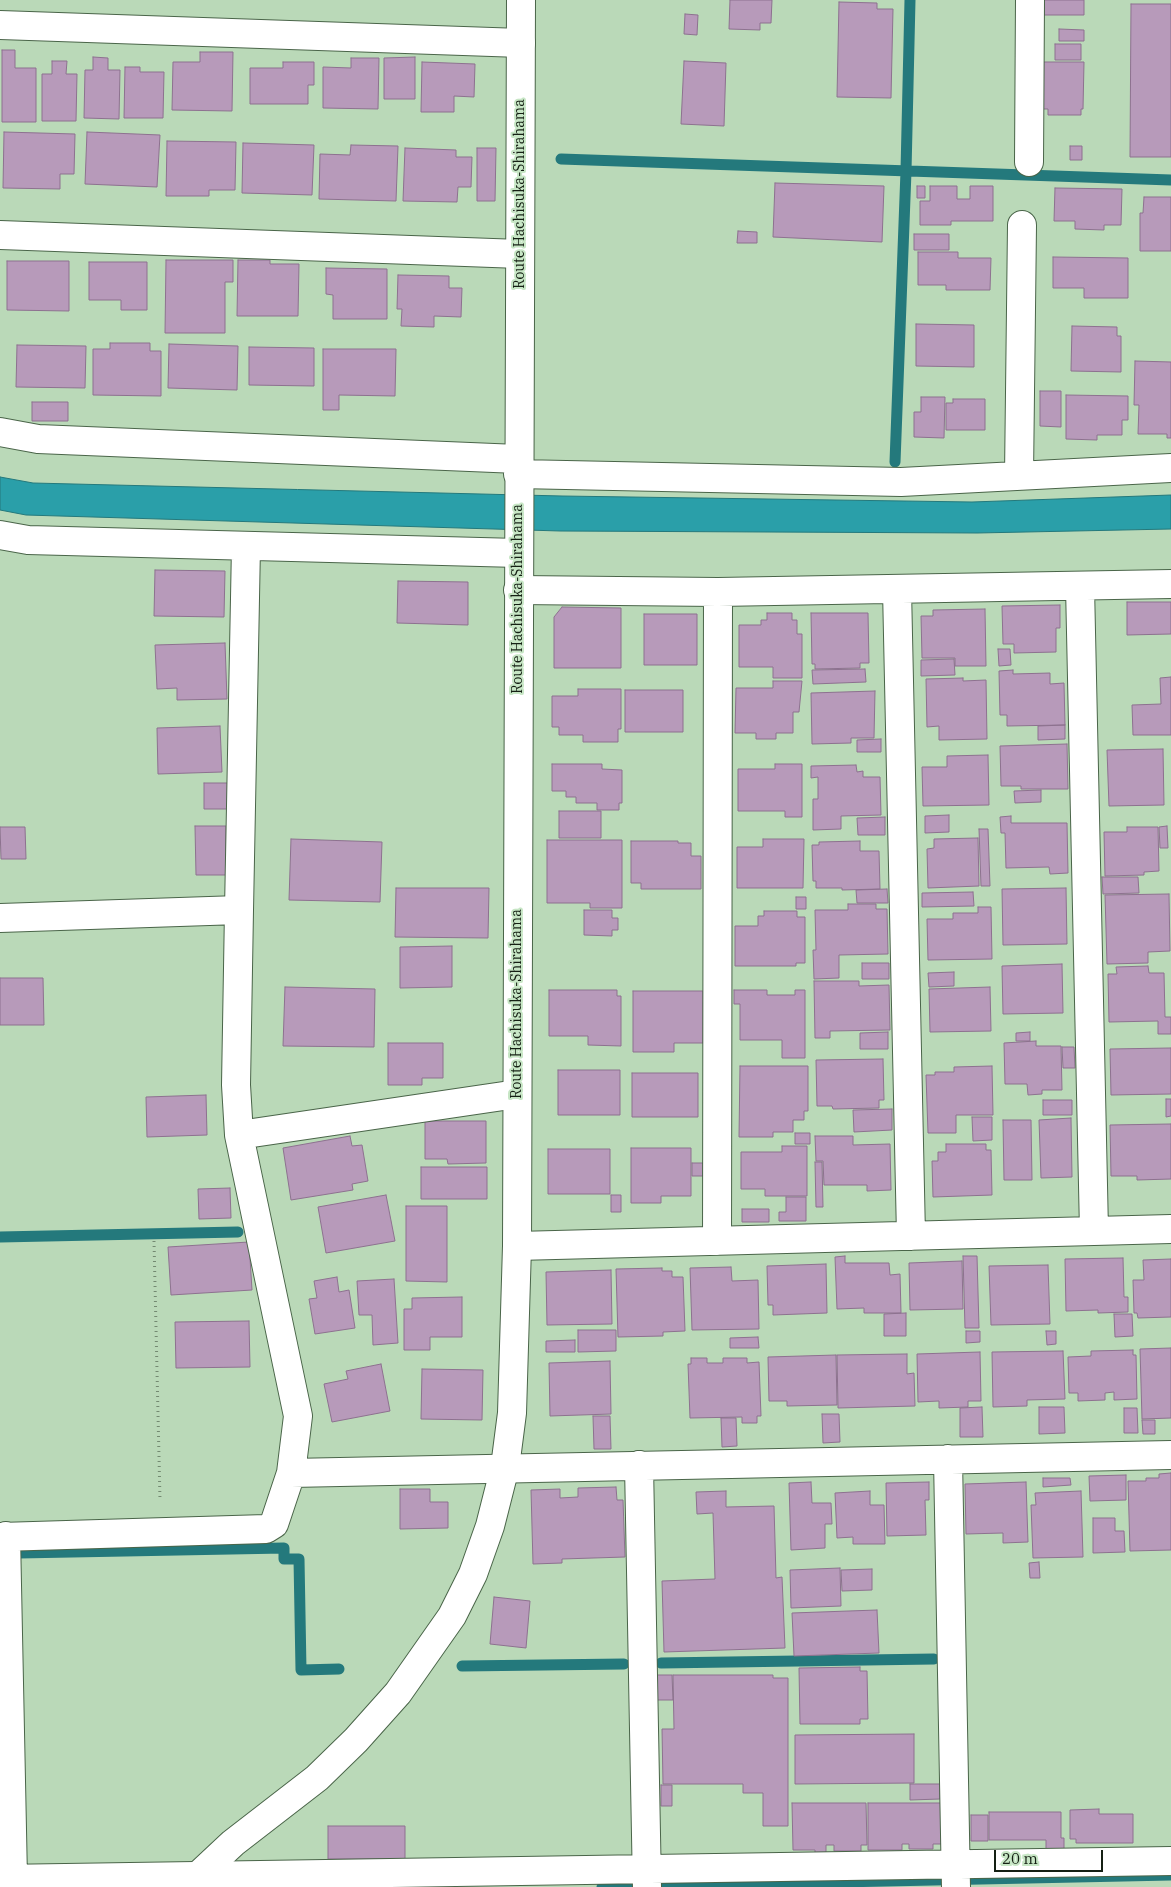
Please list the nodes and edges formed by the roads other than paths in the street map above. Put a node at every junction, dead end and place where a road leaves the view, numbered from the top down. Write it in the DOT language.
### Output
graph roads {
  1 [pos="521,0"];
  2 [pos="1030,0"];
  3 [pos="0,25"];
  4 [pos="521,43"];
  5 [pos="1029,162"];
  6 [pos="1022,225"];
  7 [pos="0,234"];
  8 [pos="520,254"];
  9 [pos="0,432"];
  10 [pos="1171,468"];
  11 [pos="518,472"];
  12 [pos="1019,476"];
  13 [pos="0,535"];
  14 [pos="246,546"];
  15 [pos="518,547"];
  16 [pos="1171,584"];
  17 [pos="1080,586"];
  18 [pos="898,589"];
  19 [pos="518,590"];
  20 [pos="718,592"];
  21 [pos="239,910"];
  22 [pos="0,918"];
  23 [pos="517,1094"];
  24 [pos="239,1135"];
  25 [pos="1171,1229"];
  26 [pos="1094,1231"];
  27 [pos="911,1236"];
  28 [pos="717,1241"];
  29 [pos="517,1246"];
  30 [pos="1171,1455"];
  31 [pos="948,1460"];
  32 [pos="639,1465"];
  33 [pos="505,1467"];
  34 [pos="290,1473"];
  35 [pos="3,1537"];
  36 [pos="1171,1861"];
  37 [pos="956,1873"];
  38 [pos="647,1877"];
  39 [pos="6,1879"];
  40 [pos="191,1881"];
  1 -- 4 [label="street, Route Hachisuka-Shirahama"];
  2 -- 5 [label="street"];
  3 -- 4 [label="street"];
  4 -- 8 [label="street, Route Hachisuka-Shirahama"];
  6 -- 12 [label="street"];
  7 -- 8 [label="street"];
  8 -- 11 [label="street, Route Hachisuka-Shirahama"];
  9 -- 11 [label="street"];
  10 -- 12 [label="street"];
  11 -- 12 [label="street"];
  11 -- 15 [label="street, Route Hachisuka-Shirahama"];
  13 -- 14 [label="street"];
  14 -- 15 [label="street"];
  14 -- 21 [label="street"];
  15 -- 19 [label="street, Route Hachisuka-Shirahama"];
  16 -- 17 [label="street"];
  17 -- 18 [label="street"];
  17 -- 26 [label="street"];
  18 -- 20 [label="street"];
  18 -- 27 [label="street"];
  19 -- 20 [label="street"];
  19 -- 23 [label="street, Route Hachisuka-Shirahama"];
  20 -- 28 [label="street"];
  21 -- 22 [label="street"];
  21 -- 24 [label="street"];
  23 -- 24 [label="street"];
  23 -- 29 [label="street, Route Hachisuka-Shirahama"];
  24 -- 34 [label="street"];
  25 -- 26 [label="street"];
  26 -- 27 [label="street"];
  27 -- 28 [label="street"];
  28 -- 29 [label="street"];
  29 -- 33 [label="street, Route Hachisuka-Shirahama"];
  30 -- 31 [label="street"];
  31 -- 32 [label="street"];
  31 -- 37 [label="street"];
  32 -- 33 [label="street"];
  32 -- 38 [label="street"];
  33 -- 34 [label="street"];
  33 -- 40 [label="street, Route Hachisuka-Shirahama"];
  34 -- 35 [label="street"];
  35 -- 39 [label="street"];
  36 -- 37 [label="street"];
  37 -- 38 [label="street"];
  38 -- 40 [label="street"];
  39 -- 40 [label="street"];
}
